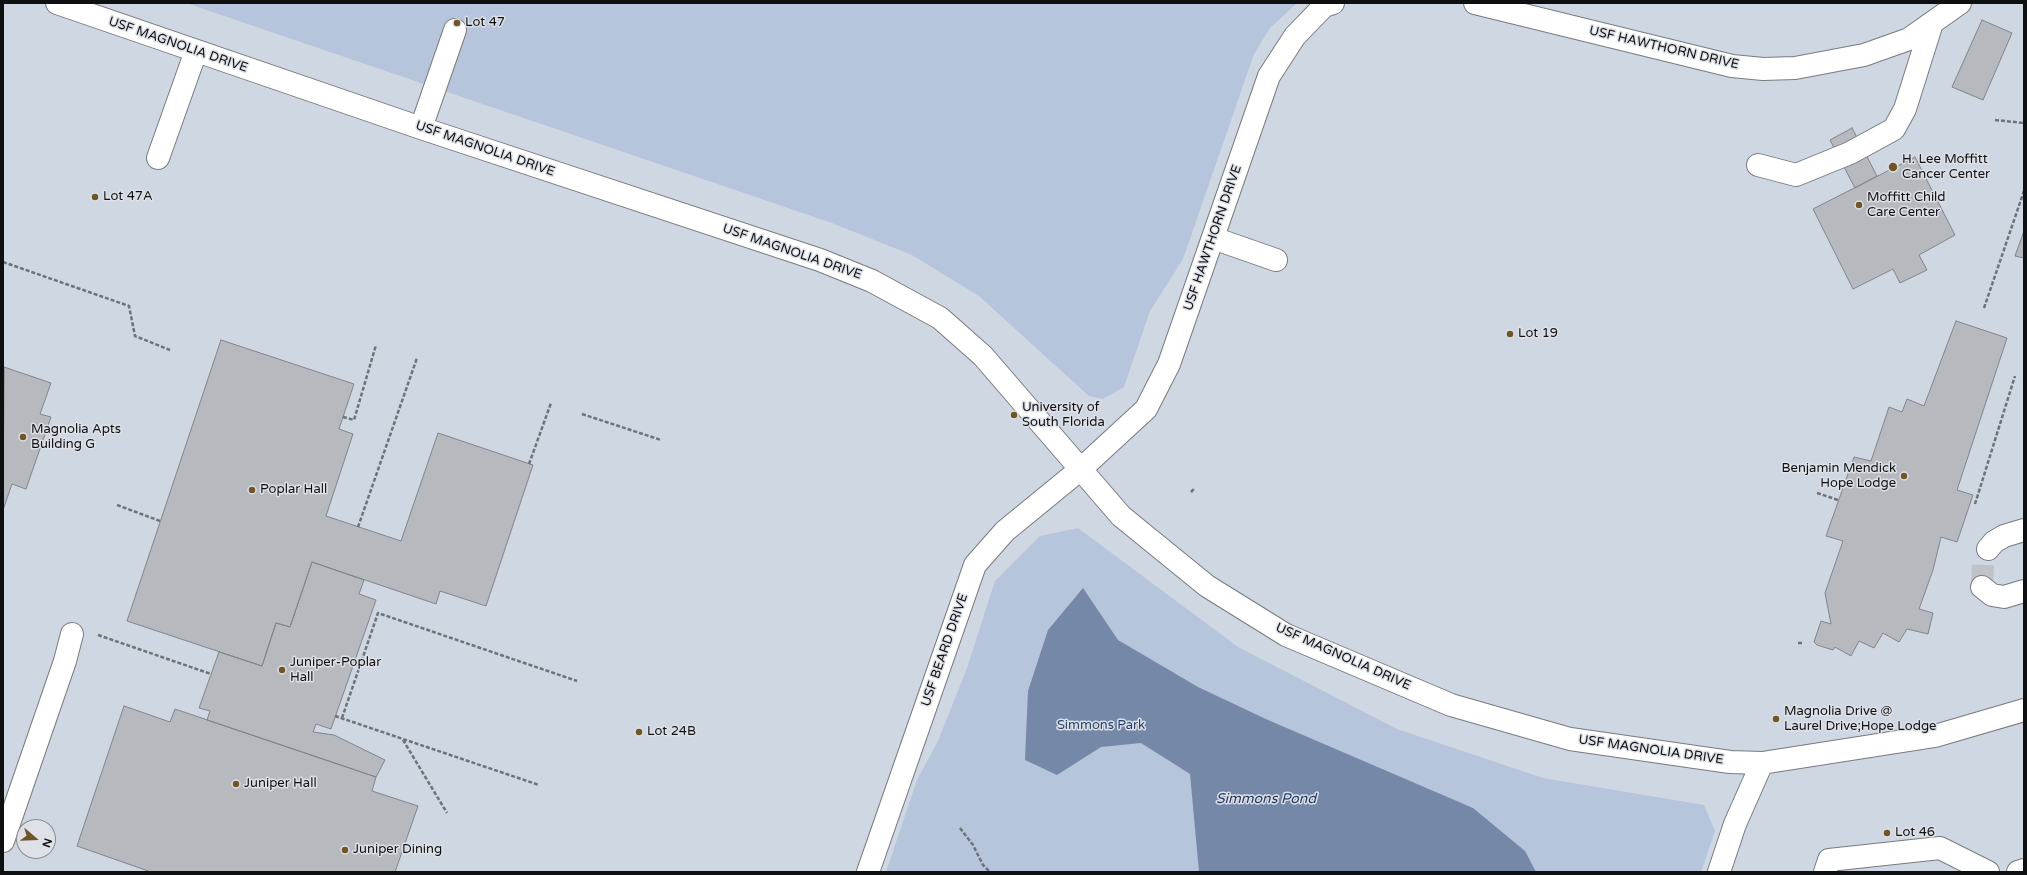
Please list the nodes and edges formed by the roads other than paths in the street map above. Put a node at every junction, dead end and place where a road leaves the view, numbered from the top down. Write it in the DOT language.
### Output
graph roads {
  1 [pos="57,3"];
  2 [pos="1333,3"];
  3 [pos="1475,3"];
  4 [pos="1960,3"];
  5 [pos="1531,10"];
  6 [pos="1932,23"];
  7 [pos="455,30"];
  8 [pos="196,51"];
  9 [pos="421,128"];
  10 [pos="158,158"];
  11 [pos="1758,165"];
  12 [pos="1213,238"];
  13 [pos="1276,260"];
  14 [pos="1082,468"];
  15 [pos="2024,530"];
  16 [pos="1988,549"];
  17 [pos="1982,588"];
  18 [pos="2024,591"];
  19 [pos="72,634"];
  20 [pos="2024,710"];
  21 [pos="1762,763"];
  22 [pos="3,841"];
  23 [pos="2024,870"];
  24 [pos="868,872"];
  25 [pos="1719,872"];
  26 [pos="1825,872"];
  27 [pos="1988,872"];
  28 [pos="2018,872"];
  1 -- 8 [label="street, USF MAGNOLIA DRIVE"];
  2 -- 12 [label="street, USF HAWTHORN DRIVE"];
  3 -- 5 [label="street, USF HAWTHORN DRIVE"];
  4 -- 6 [label="street, USF HAWTHORN DRIVE"];
  5 -- 6 [label="street, USF HAWTHORN DRIVE"];
  6 -- 11 [label="street"];
  7 -- 9 [label="street"];
  8 -- 9 [label="street, USF MAGNOLIA DRIVE"];
  8 -- 10 [label="street"];
  9 -- 14 [label="street, USF MAGNOLIA DRIVE"];
  12 -- 13 [label="street"];
  12 -- 14 [label="street, USF HAWTHORN DRIVE"];
  14 -- 21 [label="street, USF MAGNOLIA DRIVE"];
  14 -- 24 [label="street, USF BEARD DRIVE"];
  15 -- 16 [label="street"];
  17 -- 18 [label="street"];
  19 -- 22 [label="street"];
  20 -- 21 [label="street, USF MAGNOLIA DRIVE"];
  21 -- 25 [label="street"];
  23 -- 28 [label="street"];
  26 -- 27 [label="street"];
}
